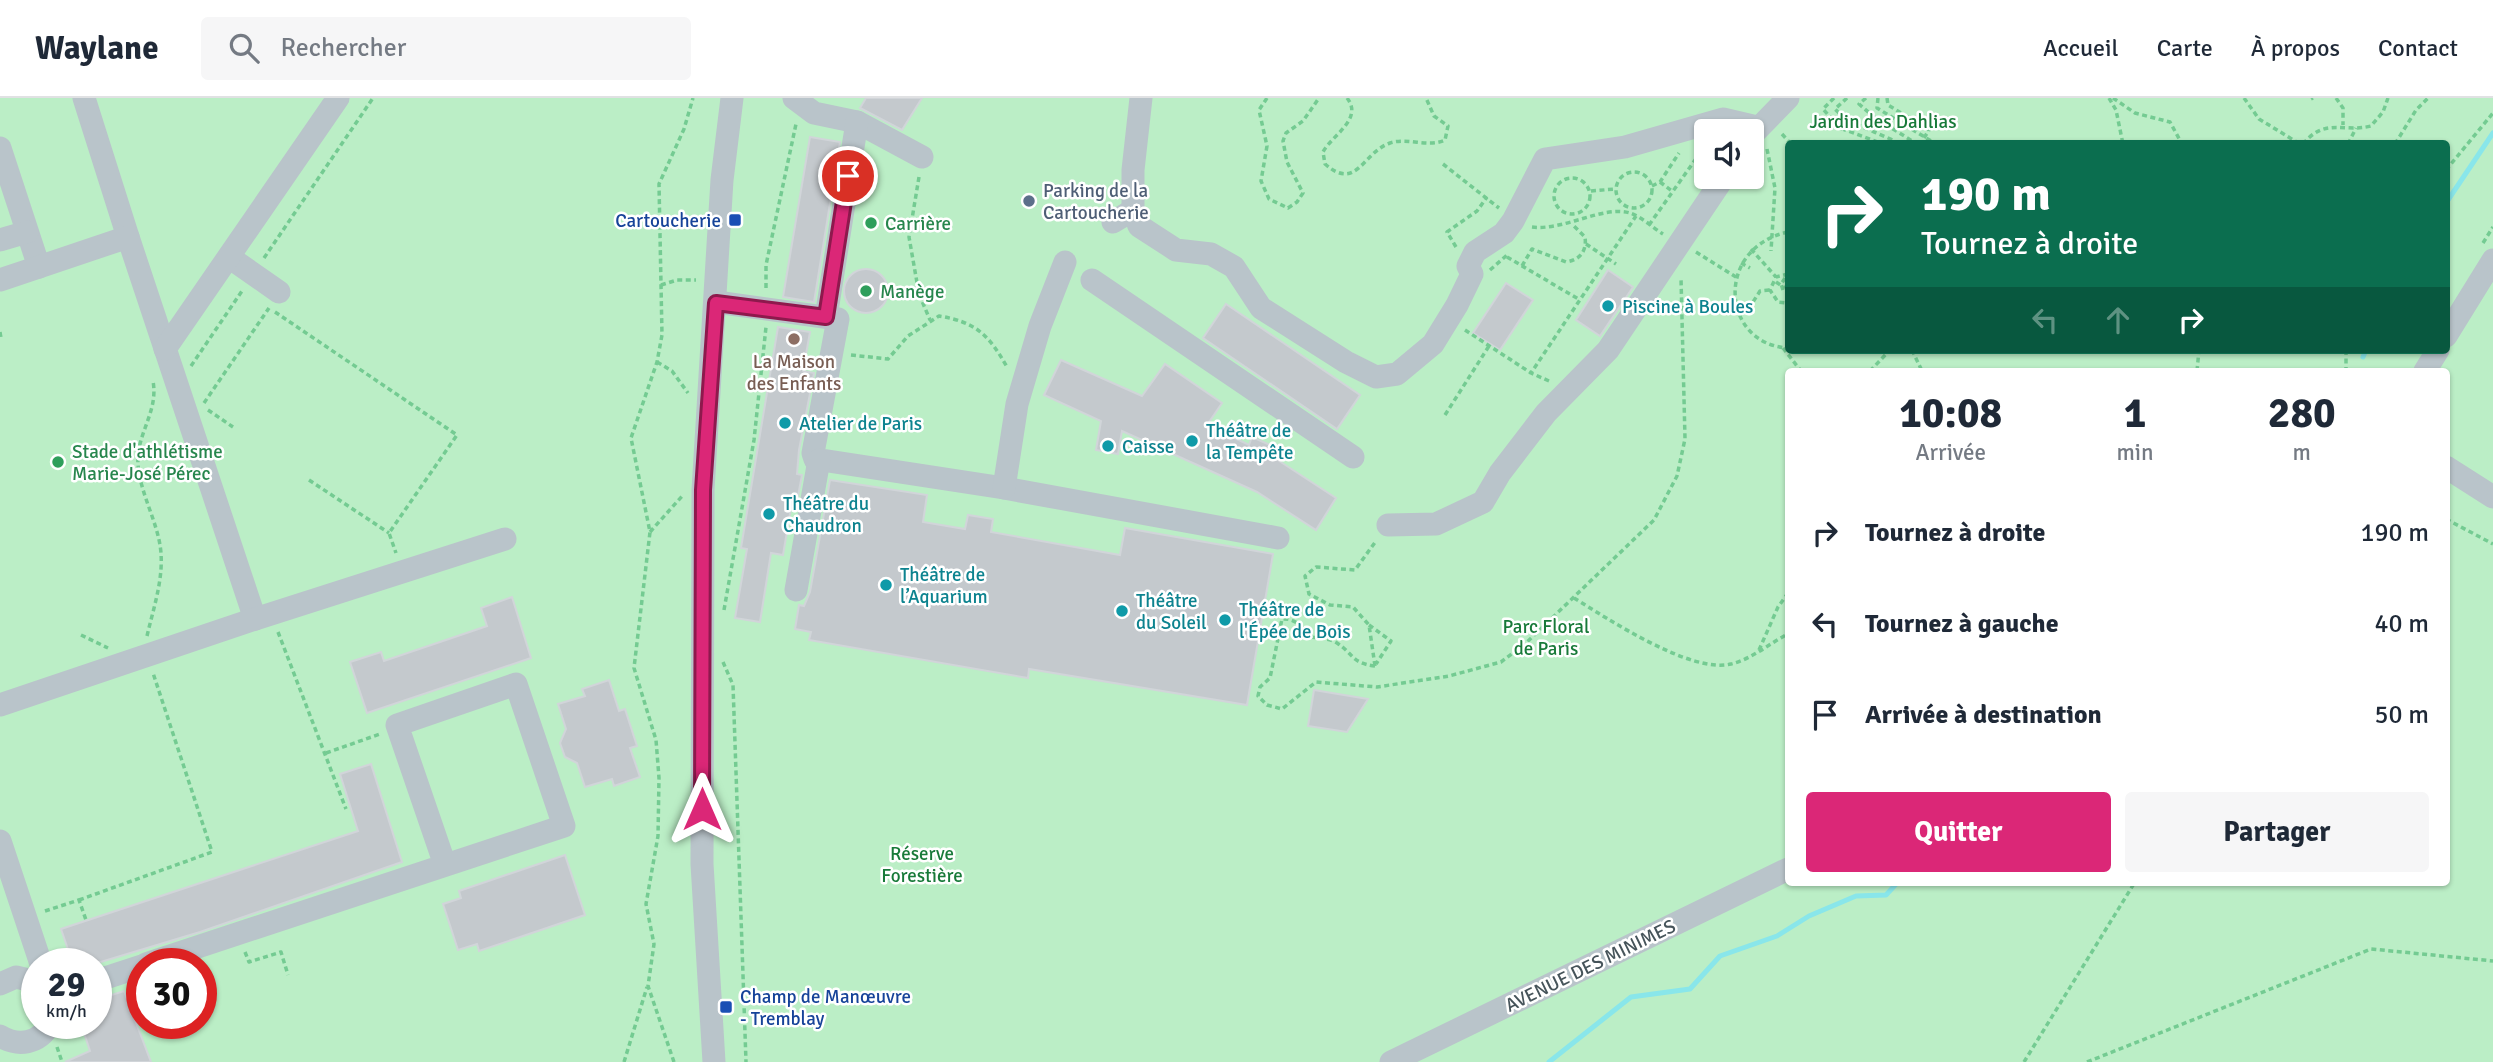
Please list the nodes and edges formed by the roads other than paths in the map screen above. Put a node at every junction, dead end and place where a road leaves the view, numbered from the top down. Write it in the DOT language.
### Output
graph roads {
  1 [pos="84,98"];
  2 [pos="338,98"];
  3 [pos="732,98"];
  4 [pos="1141,98"];
  5 [pos="798,100"];
  6 [pos="1767,118"];
  7 [pos="857,122"];
  8 [pos="0,148"];
  9 [pos="922,157"];
  10 [pos="1716,189"];
  11 [pos="27,232"];
  12 [pos="128,237"];
  13 [pos="0,240"];
  14 [pos="229,257"];
  15 [pos="2493,260"];
  16 [pos="1065,262"];
  17 [pos="39,267"];
  18 [pos="0,280"];
  19 [pos="1092,280"];
  20 [pos="279,292"];
  21 [pos="716,303"];
  22 [pos="826,317"];
  23 [pos="2450,330"];
  24 [pos="165,349"];
  25 [pos="1353,457"];
  26 [pos="819,460"];
  27 [pos="2450,470"];
  28 [pos="1004,488"];
  29 [pos="2493,497"];
  30 [pos="1388,525"];
  31 [pos="1278,538"];
  32 [pos="505,540"];
  33 [pos="796,590"];
  34 [pos="265,621"];
  35 [pos="0,705"];
  36 [pos="0,841"];
  37 [pos="445,865"];
  38 [pos="1785,870"];
  39 [pos="36,948"];
  40 [pos="196,948"];
  41 [pos="21,978"];
  42 [pos="0,985"];
  43 [pos="0,1036"];
  44 [pos="34,1052"];
  45 [pos="714,1062"];
  46 [pos="1391,1062"];
  1 -- 12 [label="street"];
  2 -- 14 [label="street"];
  3 -- 21 [label="street"];
  4 -- 6 [label="street"];
  5 -- 7 [label="street"];
  7 -- 9 [label="street"];
  7 -- 22 [label="street"];
  8 -- 11 [label="street"];
  10 -- 30 [label="street"];
  11 -- 13 [label="street"];
  11 -- 17 [label="street"];
  12 -- 17 [label="street"];
  12 -- 24 [label="street"];
  14 -- 20 [label="street"];
  14 -- 24 [label="street"];
  15 -- 23 [label="street"];
  16 -- 28 [label="street"];
  17 -- 18 [label="street"];
  19 -- 25 [label="street"];
  21 -- 22 [label="street"];
  21 -- 45 [label="street"];
  22 -- 26 [label="street"];
  24 -- 34 [label="street"];
  26 -- 28 [label="street"];
  26 -- 33 [label="street"];
  27 -- 29 [label="street"];
  28 -- 31 [label="street"];
  32 -- 34 [label="street"];
  34 -- 35 [label="street"];
  36 -- 39 [label="street"];
  37 -- 37 [label="street"];
  37 -- 40 [label="street"];
  38 -- 46 [label="street, AVENUE DES MINIMES"];
  41 -- 42 [label="street"];
  43 -- 44 [label="street"];
}
